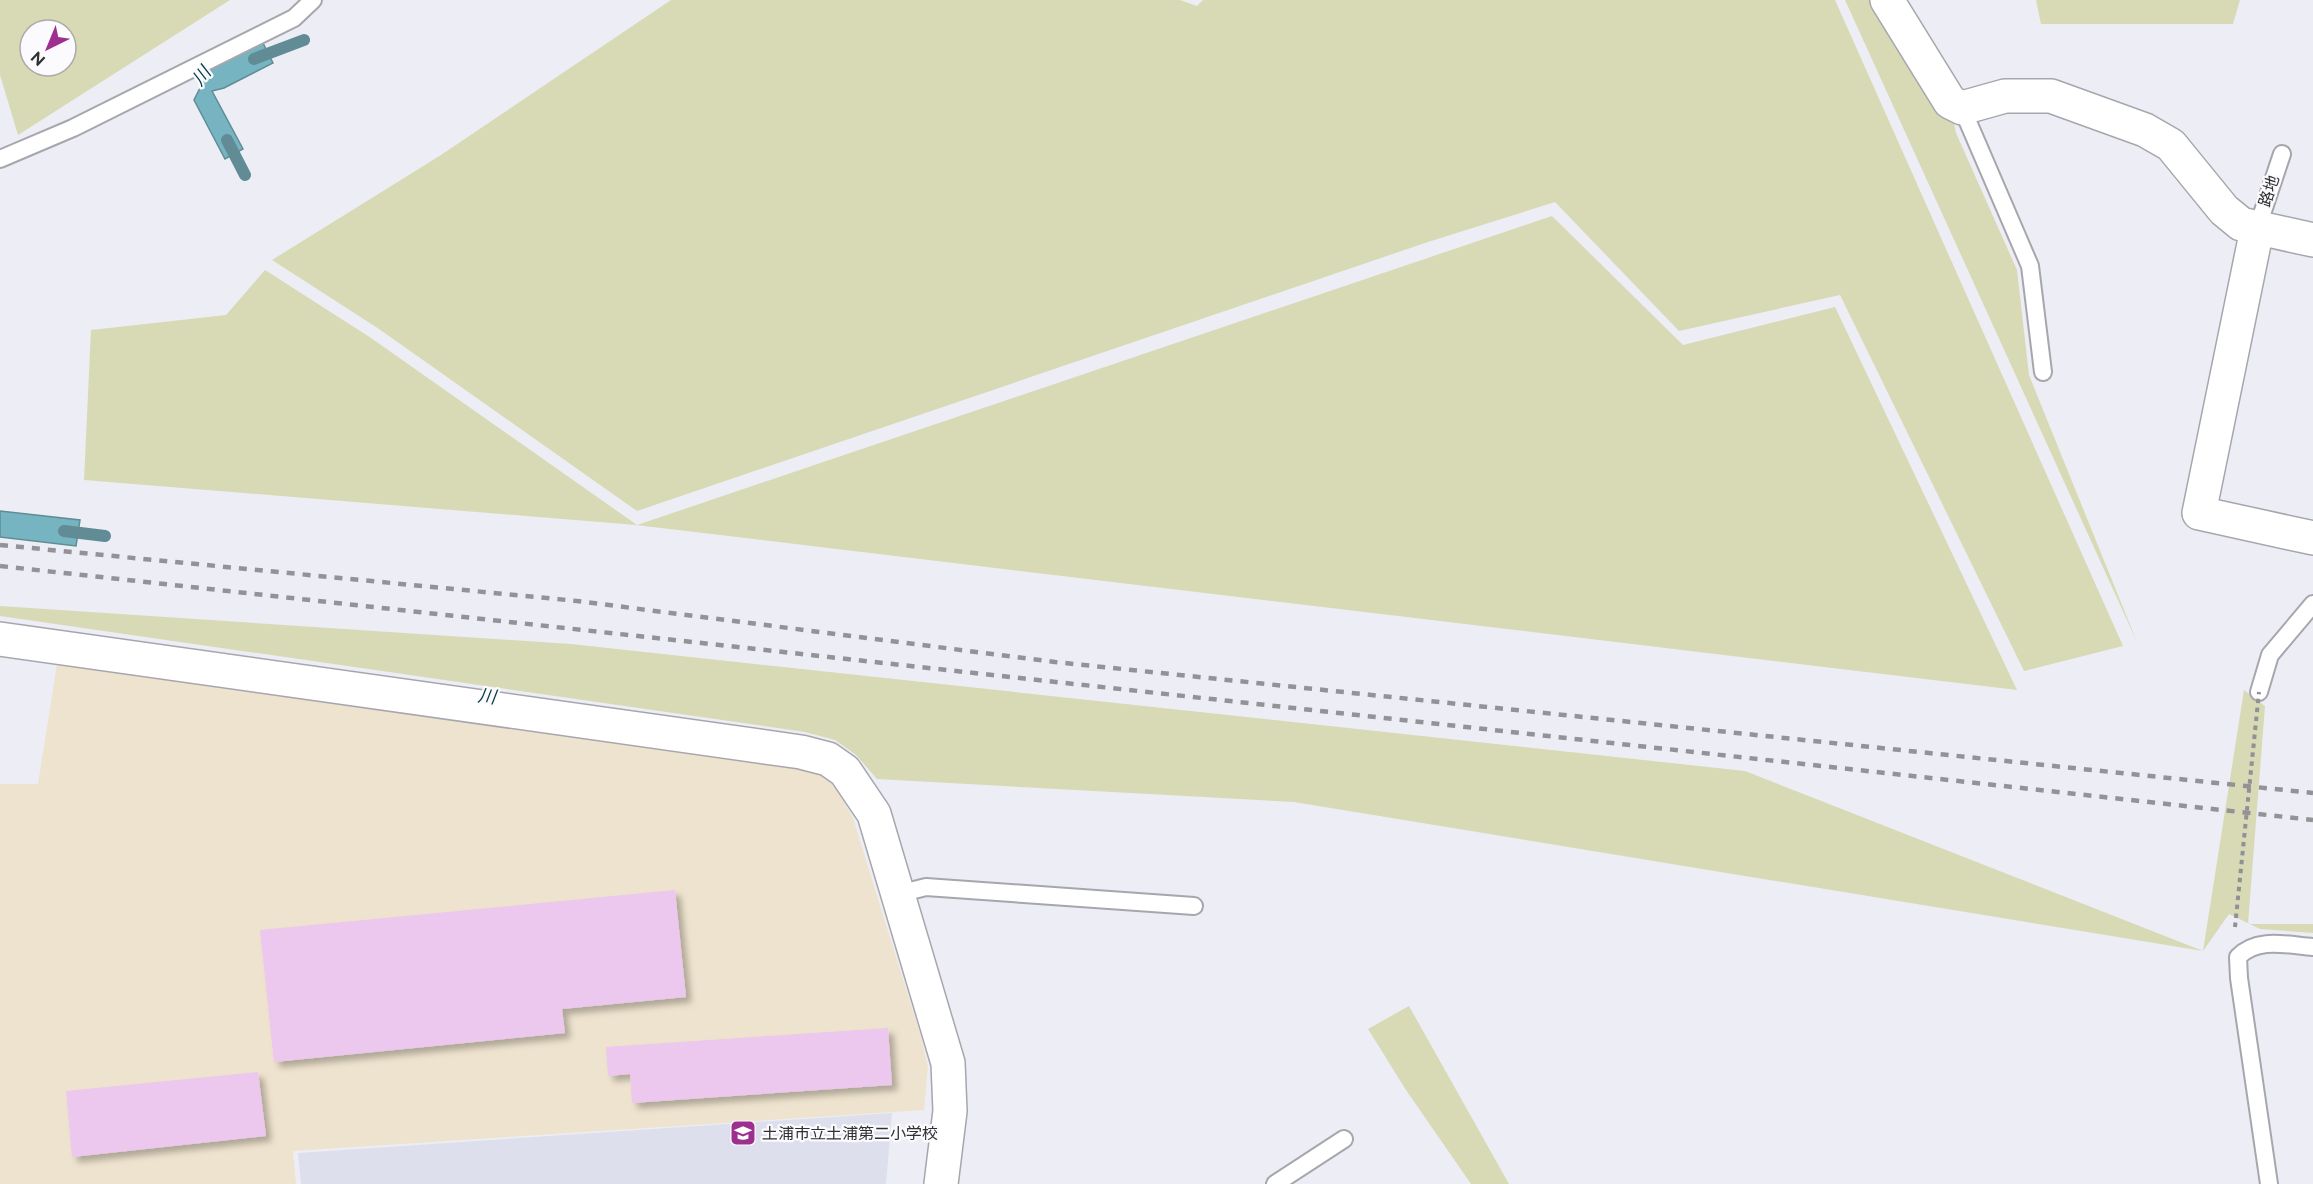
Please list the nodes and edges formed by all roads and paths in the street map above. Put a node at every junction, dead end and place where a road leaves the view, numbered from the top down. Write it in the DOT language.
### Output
graph roads {
  1 [pos="313,0"];
  2 [pos="1887,0"];
  3 [pos="1962,108"];
  4 [pos="2282,154"];
  5 [pos="0,159"];
  6 [pos="2257,229"];
  7 [pos="2313,240"];
  8 [pos="2043,372"];
  9 [pos="2313,538"];
  10 [pos="2313,604"];
  11 [pos="0,639"];
  12 [pos="2259,692"];
  13 [pos="898,894"];
  14 [pos="1194,906"];
  15 [pos="2235,927"];
  16 [pos="2313,947"];
  17 [pos="1344,1139"];
  18 [pos="941,1184"];
  19 [pos="1275,1184"];
  20 [pos="2269,1184"];
  1 -- 5 [label="lane"];
  2 -- 3 [label="street"];
  3 -- 6 [label="street"];
  3 -- 8 [label="lane"];
  4 -- 6 [label="lane, 路地"];
  6 -- 7 [label="street"];
  6 -- 9 [label="street"];
  10 -- 12 [label="lane"];
  11 -- 13 [label="street"];
  12 -- 15 [label="path, bridge"];
  13 -- 14 [label="lane"];
  13 -- 18 [label="street"];
  16 -- 20 [label="lane"];
  17 -- 19 [label="lane"];
}
